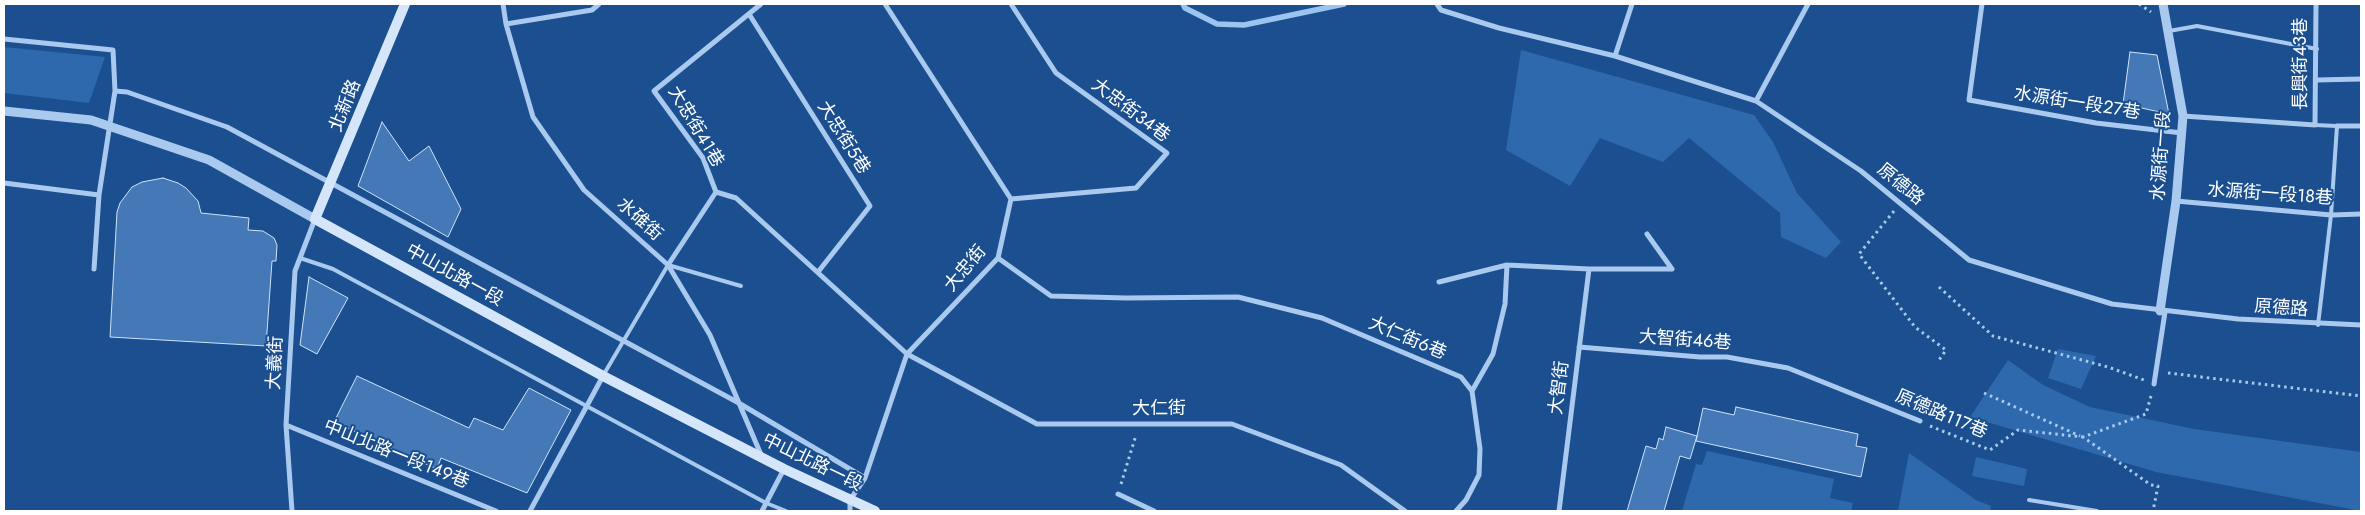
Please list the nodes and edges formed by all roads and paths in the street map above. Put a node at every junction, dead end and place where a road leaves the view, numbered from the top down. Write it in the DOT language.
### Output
graph roads {
  1 [pos="405,4"];
  2 [pos="503,4"];
  3 [pos="599,4"];
  4 [pos="761,4"];
  5 [pos="885,4"];
  6 [pos="1011,4"];
  7 [pos="1437,4"];
  8 [pos="1632,4"];
  9 [pos="1808,4"];
  10 [pos="1982,4"];
  11 [pos="2163,4"];
  12 [pos="2316,4"];
  13 [pos="749,14"];
  14 [pos="506,24"];
  15 [pos="2168,31"];
  16 [pos="4,39"];
  17 [pos="2317,48"];
  18 [pos="1615,56"];
  19 [pos="2361,79"];
  20 [pos="2317,80"];
  21 [pos="115,91"];
  22 [pos="1756,101"];
  23 [pos="4,111"];
  24 [pos="2183,116"];
  25 [pos="2315,124"];
  26 [pos="2337,126"];
  27 [pos="2361,126"];
  28 [pos="111,127"];
  29 [pos="2182,133"];
  30 [pos="4,183"];
  31 [pos="332,184"];
  32 [pos="716,192"];
  33 [pos="99,195"];
  34 [pos="1011,198"];
  35 [pos="2176,201"];
  36 [pos="1901,203"];
  37 [pos="2361,214"];
  38 [pos="2331,215"];
  39 [pos="315,220"];
  40 [pos="1647,234"];
  41 [pos="300,258"];
  42 [pos="998,258"];
  43 [pos="668,265"];
  44 [pos="1507,265"];
  45 [pos="94,268"];
  46 [pos="1589,269"];
  47 [pos="818,272"];
  48 [pos="1439,282"];
  49 [pos="741,286"];
  50 [pos="1939,287"];
  51 [pos="2163,312"];
  52 [pos="2318,325"];
  53 [pos="2361,325"];
  54 [pos="624,341"];
  55 [pos="1580,346"];
  56 [pos="907,354"];
  57 [pos="1939,360"];
  58 [pos="1788,368"];
  59 [pos="2157,372"];
  60 [pos="603,376"];
  61 [pos="2154,384"];
  62 [pos="1472,391"];
  63 [pos="1984,394"];
  64 [pos="2361,396"];
  65 [pos="737,402"];
  66 [pos="586,407"];
  67 [pos="1920,421"];
  68 [pos="1139,424"];
  69 [pos="286,425"];
  70 [pos="2083,437"];
  71 [pos="762,457"];
  72 [pos="784,469"];
  73 [pos="865,478"];
  74 [pos="1118,494"];
  75 [pos="850,500"];
  76 [pos="2029,500"];
  77 [pos="766,503"];
  78 [pos="292,511"];
  79 [pos="496,511"];
  80 [pos="530,511"];
  81 [pos="762,511"];
  82 [pos="786,511"];
  83 [pos="850,511"];
  84 [pos="875,511"];
  85 [pos="1154,511"];
  86 [pos="1405,511"];
  87 [pos="1456,511"];
  88 [pos="1559,511"];
  89 [pos="2097,511"];
  90 [pos="2154,511"];
  1 -- 31 [label="main road, 北新路"];
  2 -- 14 [label="street, 水碓街"];
  3 -- 14 [label="street"];
  4 -- 13 [label="street, 大忠街41巷"];
  5 -- 34 [label="street"];
  6 -- 34 [label="street, 大忠街34巷"];
  7 -- 18 [label="street, 原德路"];
  8 -- 18 [label="street"];
  9 -- 22 [label="street"];
  10 -- 29 [label="street, 水源街一段27巷"];
  11 -- 15 [label="street, 水源街一段"];
  12 -- 17 [label="street, 長興街43巷"];
  13 -- 32 [label="street, 大忠街41巷"];
  13 -- 47 [label="street, 大忠街5巷"];
  14 -- 43 [label="street, 水碓街"];
  15 -- 17 [label="lane"];
  15 -- 24 [label="street, 水源街一段"];
  16 -- 21 [label="street"];
  17 -- 20 [label="street, 長興街43巷"];
  18 -- 22 [label="street, 原德路"];
  19 -- 20 [label="street"];
  20 -- 25 [label="street, 長興街43巷"];
  21 -- 28 [label="street"];
  21 -- 31 [label="street"];
  22 -- 36 [label="street, 原德路"];
  23 -- 28 [label="street, 中山北路一段"];
  24 -- 25 [label="street"];
  24 -- 29 [label="street, 水源街一段"];
  25 -- 26 [label="lane"];
  26 -- 27 [label="street"];
  26 -- 38 [label="lane"];
  28 -- 33 [label="street"];
  28 -- 39 [label="street, 中山北路一段"];
  29 -- 35 [label="street, 水源街一段"];
  30 -- 33 [label="street"];
  31 -- 39 [label="main road, 北新路"];
  31 -- 54 [label="street"];
  32 -- 43 [label="street"];
  32 -- 47 [label="street"];
  33 -- 45 [label="street"];
  34 -- 42 [label="street, 大忠街"];
  35 -- 38 [label="street, 水源街一段18巷"];
  35 -- 51 [label="street, 水源街一段"];
  36 -- 51 [label="street, 原德路"];
  36 -- 57 [label="path"];
  37 -- 38 [label="street, 水源街一段18巷"];
  38 -- 52 [label="lane"];
  39 -- 41 [label="street, 大義街"];
  39 -- 60 [label="main road, 中山北路一段"];
  40 -- 46 [label="street"];
  41 -- 66 [label="lane"];
  41 -- 69 [label="street, 大義街"];
  42 -- 56 [label="street, 大忠街"];
  42 -- 62 [label="street, 大仁街6巷"];
  43 -- 49 [label="lane"];
  43 -- 54 [label="lane"];
  43 -- 65 [label="street, 水碓街"];
  44 -- 46 [label="street"];
  44 -- 48 [label="street"];
  44 -- 62 [label="street"];
  46 -- 55 [label="street, 大智街"];
  47 -- 56 [label="street"];
  50 -- 61 [label="path"];
  51 -- 52 [label="street, 原德路"];
  51 -- 59 [label="street"];
  52 -- 53 [label="street, 原德路"];
  54 -- 60 [label="lane"];
  54 -- 65 [label="street"];
  55 -- 58 [label="street, 大智街46巷"];
  55 -- 88 [label="street, 大智街"];
  56 -- 68 [label="street, 大仁街"];
  56 -- 73 [label="street, 大忠街"];
  58 -- 67 [label="street, 原德路117巷"];
  59 -- 61 [label="street"];
  59 -- 64 [label="path"];
  60 -- 66 [label="street"];
  60 -- 71 [label="main road, 中山北路一段"];
  61 -- 70 [label="path"];
  62 -- 87 [label="street"];
  63 -- 70 [label="path"];
  65 -- 71 [label="street, 水碓街"];
  65 -- 73 [label="street"];
  66 -- 77 [label="lane"];
  66 -- 80 [label="street"];
  67 -- 70 [label="path, 原德路117巷"];
  68 -- 74 [label="path"];
  68 -- 86 [label="street, 大仁街"];
  69 -- 78 [label="street, 大義街"];
  69 -- 79 [label="street, 中山北路一段149巷"];
  70 -- 90 [label="path"];
  71 -- 72 [label="main road, 中山北路一段"];
  72 -- 75 [label="main road, 中山北路一段"];
  72 -- 77 [label="street"];
  73 -- 75 [label="street, 大忠街"];
  74 -- 85 [label="street"];
  75 -- 83 [label="street"];
  75 -- 84 [label="main road, 中山北路一段"];
  76 -- 89 [label="lane"];
  77 -- 81 [label="street"];
  77 -- 82 [label="lane"];
}
